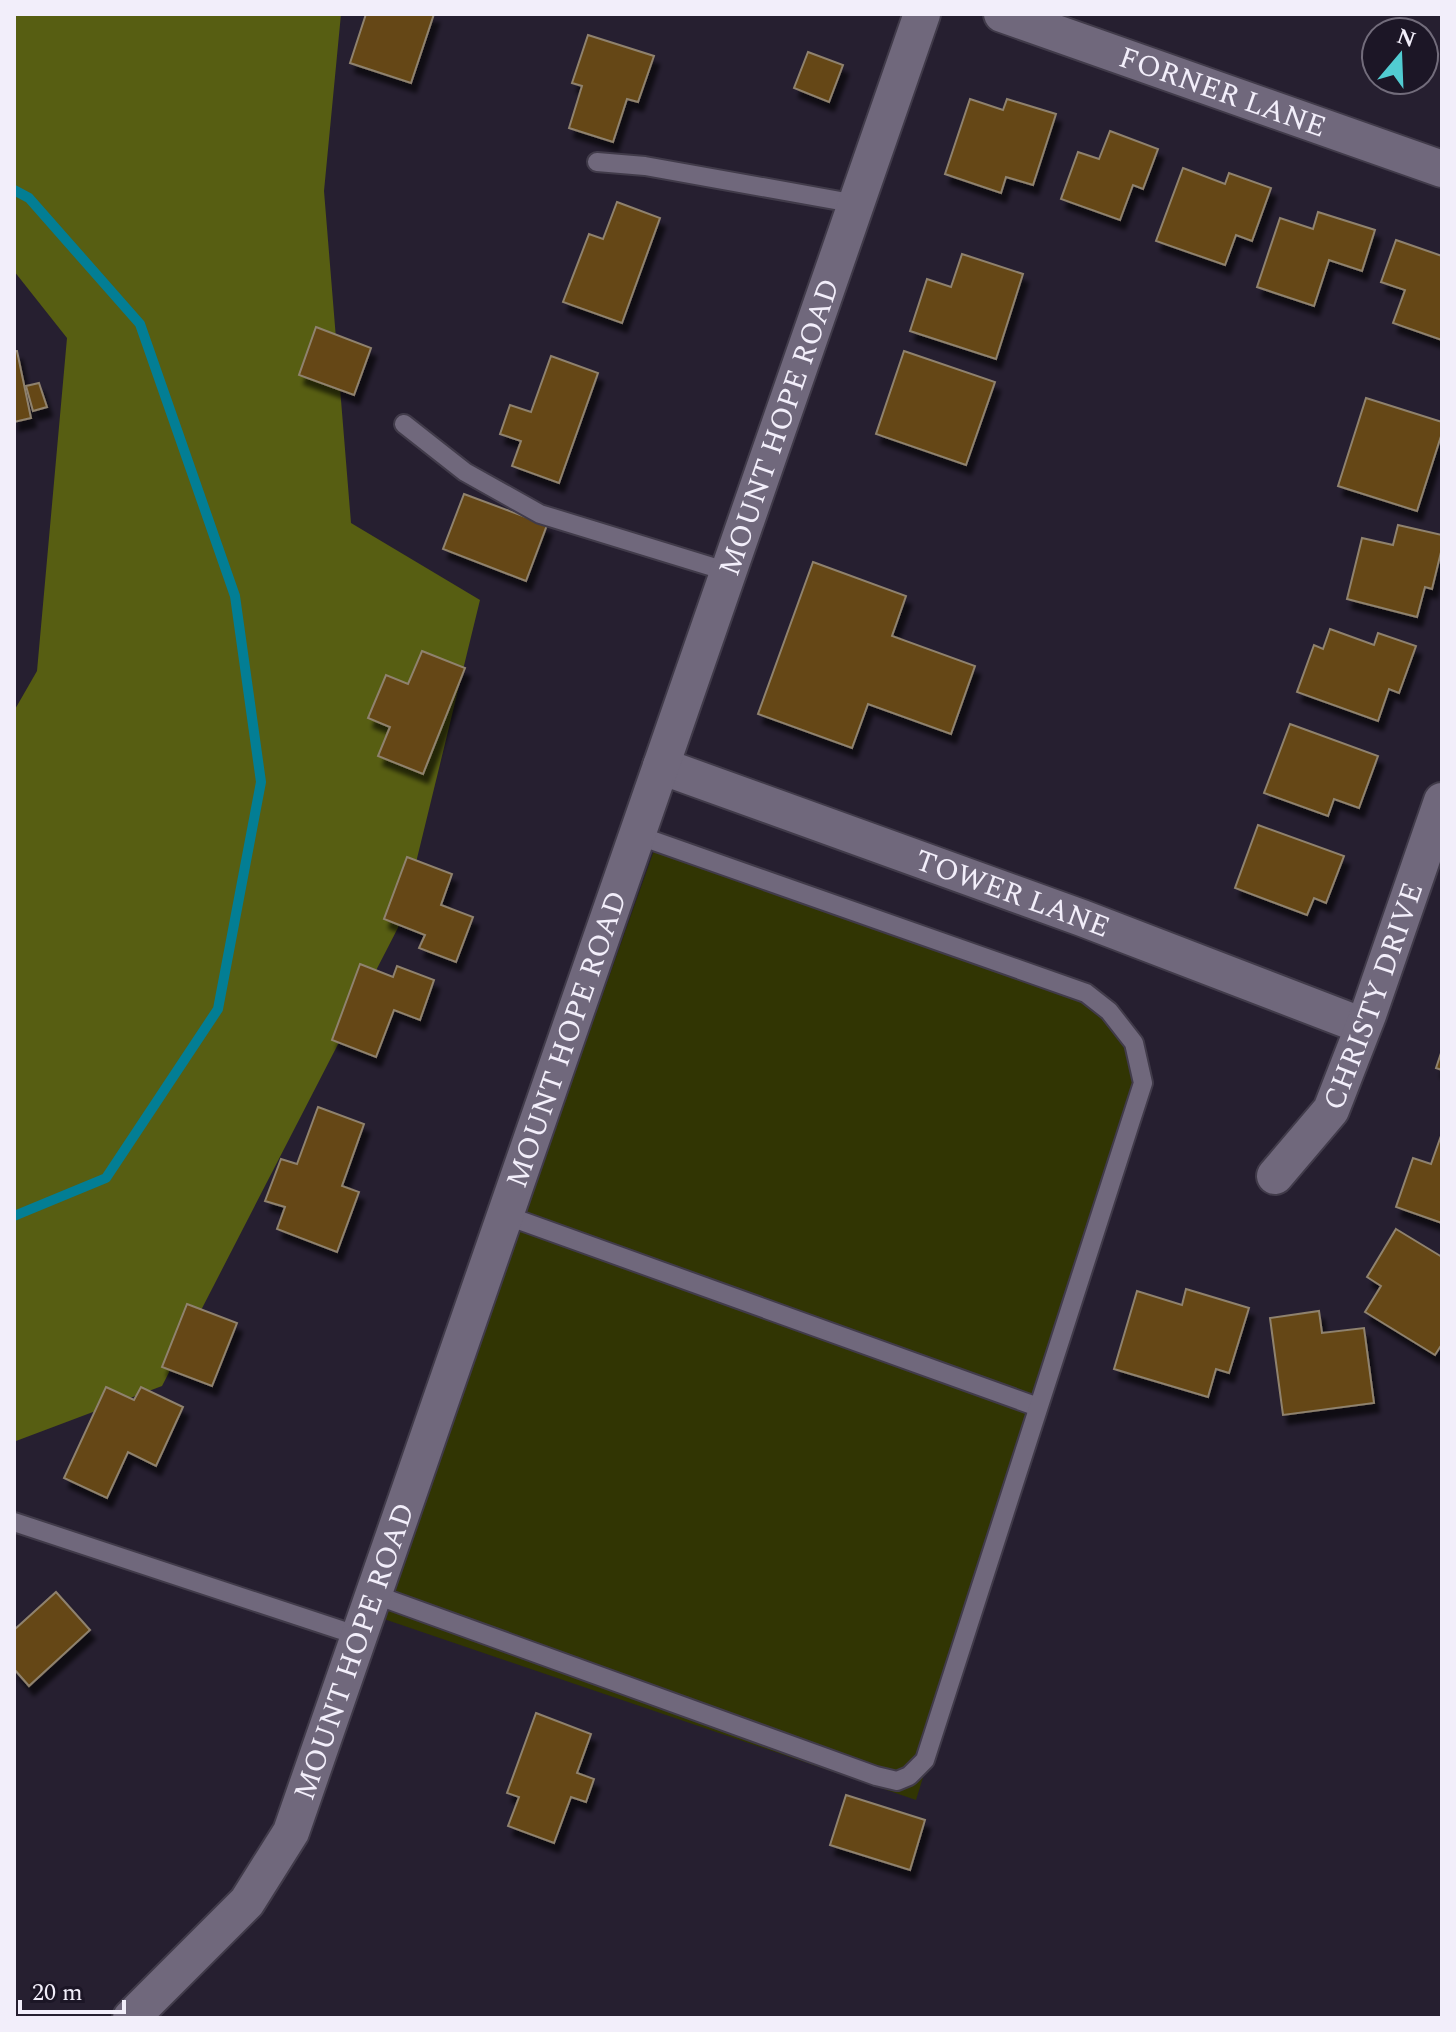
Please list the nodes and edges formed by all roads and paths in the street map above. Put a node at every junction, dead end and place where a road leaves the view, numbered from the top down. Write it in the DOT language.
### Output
graph roads {
  1 [pos="922,14"];
  2 [pos="1002,14"];
  3 [pos="597,162"];
  4 [pos="1442,169"];
  5 [pos="857,204"];
  6 [pos="404,424"];
  7 [pos="729,572"];
  8 [pos="661,766"];
  9 [pos="1442,801"];
  10 [pos="637,835"];
  11 [pos="1363,1026"];
  12 [pos="1275,1176"];
  13 [pos="505,1215"];
  14 [pos="1038,1407"];
  15 [pos="14,1522"];
  16 [pos="373,1594"];
  17 [pos="359,1636"];
  18 [pos="131,2018"];
  1 -- 5 [label="street, MOUNT HOPE ROAD"];
  2 -- 4 [label="street, FORNER LANE"];
  3 -- 5 [label="lane"];
  5 -- 7 [label="street, MOUNT HOPE ROAD"];
  6 -- 7 [label="lane"];
  7 -- 8 [label="street, MOUNT HOPE ROAD"];
  8 -- 10 [label="street, MOUNT HOPE ROAD"];
  8 -- 11 [label="street, TOWER LANE"];
  9 -- 11 [label="street, CHRISTY DRIVE"];
  10 -- 13 [label="street, MOUNT HOPE ROAD"];
  10 -- 14 [label="lane"];
  11 -- 12 [label="street, CHRISTY DRIVE"];
  13 -- 14 [label="lane"];
  13 -- 16 [label="street, MOUNT HOPE ROAD"];
  14 -- 16 [label="lane"];
  15 -- 17 [label="lane"];
  16 -- 17 [label="street, MOUNT HOPE ROAD"];
  17 -- 18 [label="street, MOUNT HOPE ROAD"];
}
